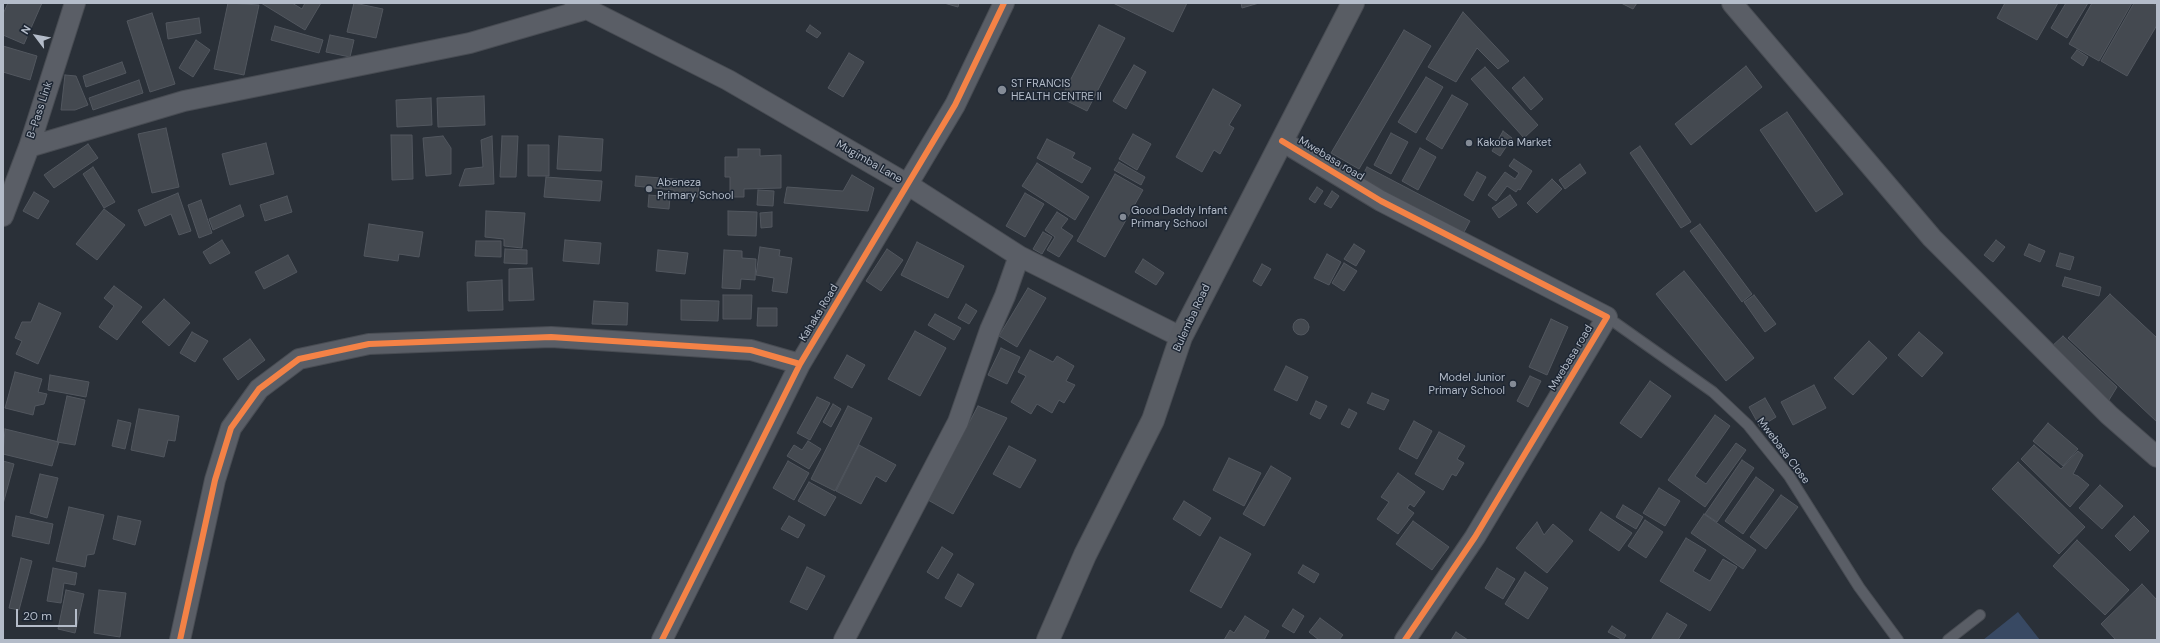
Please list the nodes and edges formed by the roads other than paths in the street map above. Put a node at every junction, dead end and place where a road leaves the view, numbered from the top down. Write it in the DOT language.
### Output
graph roads {
  1 [pos="75,3"];
  2 [pos="1004,3"];
  3 [pos="1353,3"];
  4 [pos="1732,3"];
  5 [pos="581,6"];
  6 [pos="1282,141"];
  7 [pos="29,147"];
  8 [pos="907,184"];
  9 [pos="3,216"];
  10 [pos="1019,256"];
  11 [pos="1607,317"];
  12 [pos="1181,337"];
  13 [pos="800,364"];
  14 [pos="2157,457"];
  15 [pos="1980,615"];
  16 [pos="180,640"];
  17 [pos="662,640"];
  18 [pos="844,640"];
  19 [pos="1048,640"];
  20 [pos="1405,640"];
  21 [pos="1898,640"];
  22 [pos="1948,640"];
  1 -- 7 [label="street, B-Pass Link"];
  2 -- 8 [label="street, Kahaka Road"];
  3 -- 6 [label="main road, Bulemba Road"];
  4 -- 14 [label="street"];
  5 -- 7 [label="street"];
  5 -- 8 [label="street, Mugimba Lane"];
  6 -- 11 [label="street, Mwebasa road"];
  6 -- 12 [label="main road, Bulemba Road"];
  7 -- 9 [label="street, B-Pass Link"];
  8 -- 10 [label="street, Mugimba Lane"];
  8 -- 13 [label="street, Kahaka Road"];
  10 -- 12 [label="street, Mugimba Lane"];
  10 -- 18 [label="street"];
  11 -- 20 [label="street, Mwebasa road"];
  11 -- 21 [label="lane, Mwebasa Close"];
  12 -- 19 [label="main road, Bulemba Road"];
  13 -- 16 [label="street"];
  13 -- 17 [label="street, Kahaka Road"];
  15 -- 22 [label="lane"];
}
